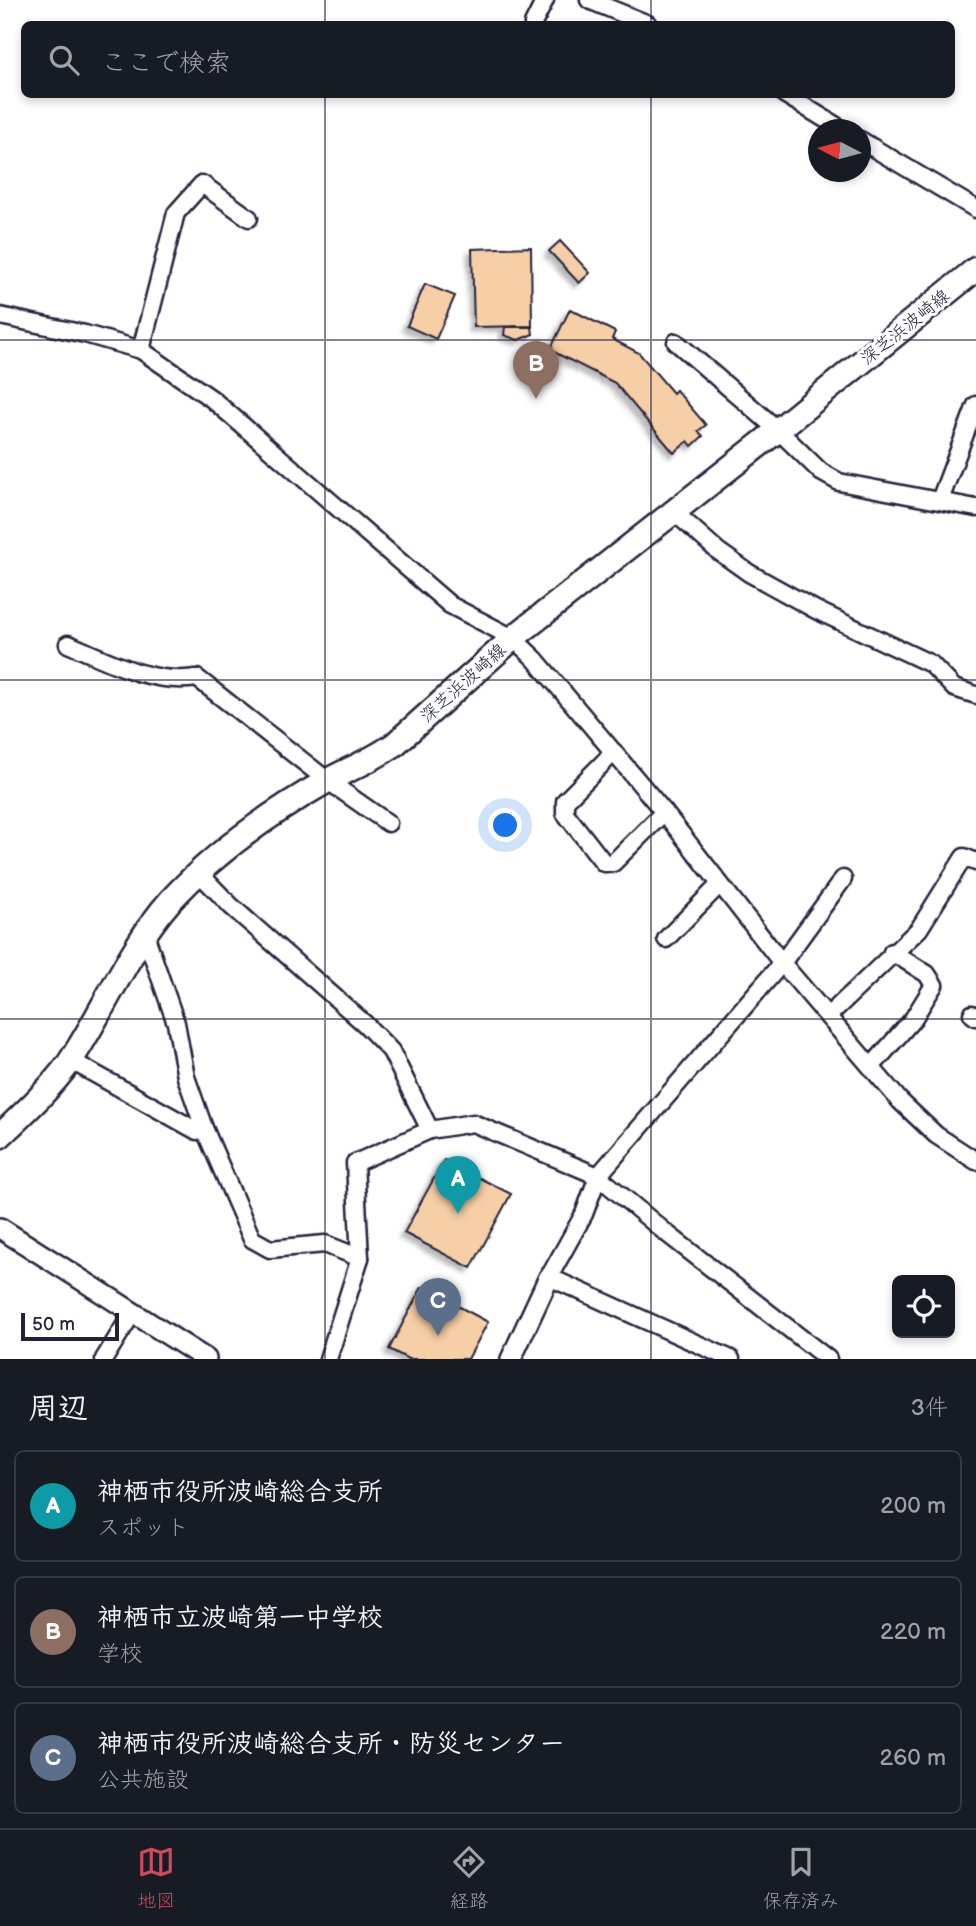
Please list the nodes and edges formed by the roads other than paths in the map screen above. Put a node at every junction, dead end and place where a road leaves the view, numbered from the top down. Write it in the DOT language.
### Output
graph roads {
  1 [pos="545,0"];
  2 [pos="589,0"];
  3 [pos="534,21"];
  4 [pos="641,21"];
  5 [pos="791,98"];
  6 [pos="825,119"];
  7 [pos="871,147"];
  8 [pos="976,209"];
  9 [pos="249,218"];
  10 [pos="976,269"];
  11 [pos="0,316"];
  12 [pos="676,342"];
  13 [pos="141,350"];
  14 [pos="976,405"];
  15 [pos="778,430"];
  16 [pos="970,438"];
  17 [pos="940,500"];
  18 [pos="976,508"];
  19 [pos="673,511"];
  20 [pos="513,638"];
  21 [pos="68,644"];
  22 [pos="976,695"];
  23 [pos="614,752"];
  24 [pos="328,781"];
  25 [pos="664,812"];
  26 [pos="388,822"];
  27 [pos="976,862"];
  28 [pos="200,873"];
  29 [pos="842,878"];
  30 [pos="720,884"];
  31 [pos="145,934"];
  32 [pos="666,939"];
  33 [pos="892,952"];
  34 [pos="782,963"];
  35 [pos="828,1016"];
  36 [pos="70,1060"];
  37 [pos="872,1066"];
  38 [pos="204,1128"];
  39 [pos="430,1130"];
  40 [pos="0,1136"];
  41 [pos="976,1161"];
  42 [pos="598,1176"];
  43 [pos="0,1228"];
  44 [pos="360,1258"];
  45 [pos="549,1277"];
  46 [pos="133,1312"];
  47 [pos="104,1359"];
  48 [pos="206,1359"];
  49 [pos="328,1359"];
  50 [pos="511,1359"];
  51 [pos="731,1359"];
  52 [pos="828,1359"];
  1 -- 3 [label="street"];
  2 -- 4 [label="street"];
  5 -- 6 [label="street"];
  7 -- 8 [label="street"];
  9 -- 13 [label="street"];
  10 -- 15 [label="main road, 深芝浜波崎線"];
  11 -- 13 [label="street"];
  12 -- 15 [label="street"];
  13 -- 20 [label="street"];
  14 -- 16 [label="street"];
  15 -- 17 [label="street"];
  15 -- 19 [label="main road, 深芝浜波崎線"];
  16 -- 17 [label="street"];
  17 -- 18 [label="street"];
  19 -- 20 [label="main road, 深芝浜波崎線"];
  19 -- 22 [label="street"];
  20 -- 23 [label="street"];
  20 -- 24 [label="main road, 深芝浜波崎線"];
  21 -- 24 [label="street"];
  23 -- 25 [label="street"];
  23 -- 25 [label="street"];
  24 -- 26 [label="street"];
  24 -- 28 [label="main road, 深芝浜波崎線"];
  25 -- 30 [label="street"];
  27 -- 33 [label="street"];
  28 -- 31 [label="main road, 深芝浜波崎線"];
  28 -- 39 [label="street"];
  29 -- 34 [label="street"];
  30 -- 32 [label="street"];
  30 -- 34 [label="street"];
  31 -- 36 [label="main road, 深芝浜波崎線"];
  31 -- 38 [label="street"];
  33 -- 35 [label="street"];
  33 -- 37 [label="street"];
  34 -- 35 [label="street"];
  34 -- 42 [label="street"];
  35 -- 37 [label="street"];
  36 -- 38 [label="street"];
  36 -- 40 [label="main road, 深芝浜波崎線"];
  37 -- 41 [label="street"];
  38 -- 44 [label="street"];
  39 -- 42 [label="street"];
  39 -- 44 [label="street"];
  42 -- 45 [label="street"];
  42 -- 52 [label="street"];
  43 -- 46 [label="street"];
  44 -- 49 [label="street"];
  45 -- 50 [label="street"];
  45 -- 51 [label="street"];
  46 -- 47 [label="street"];
  46 -- 48 [label="street"];
}
